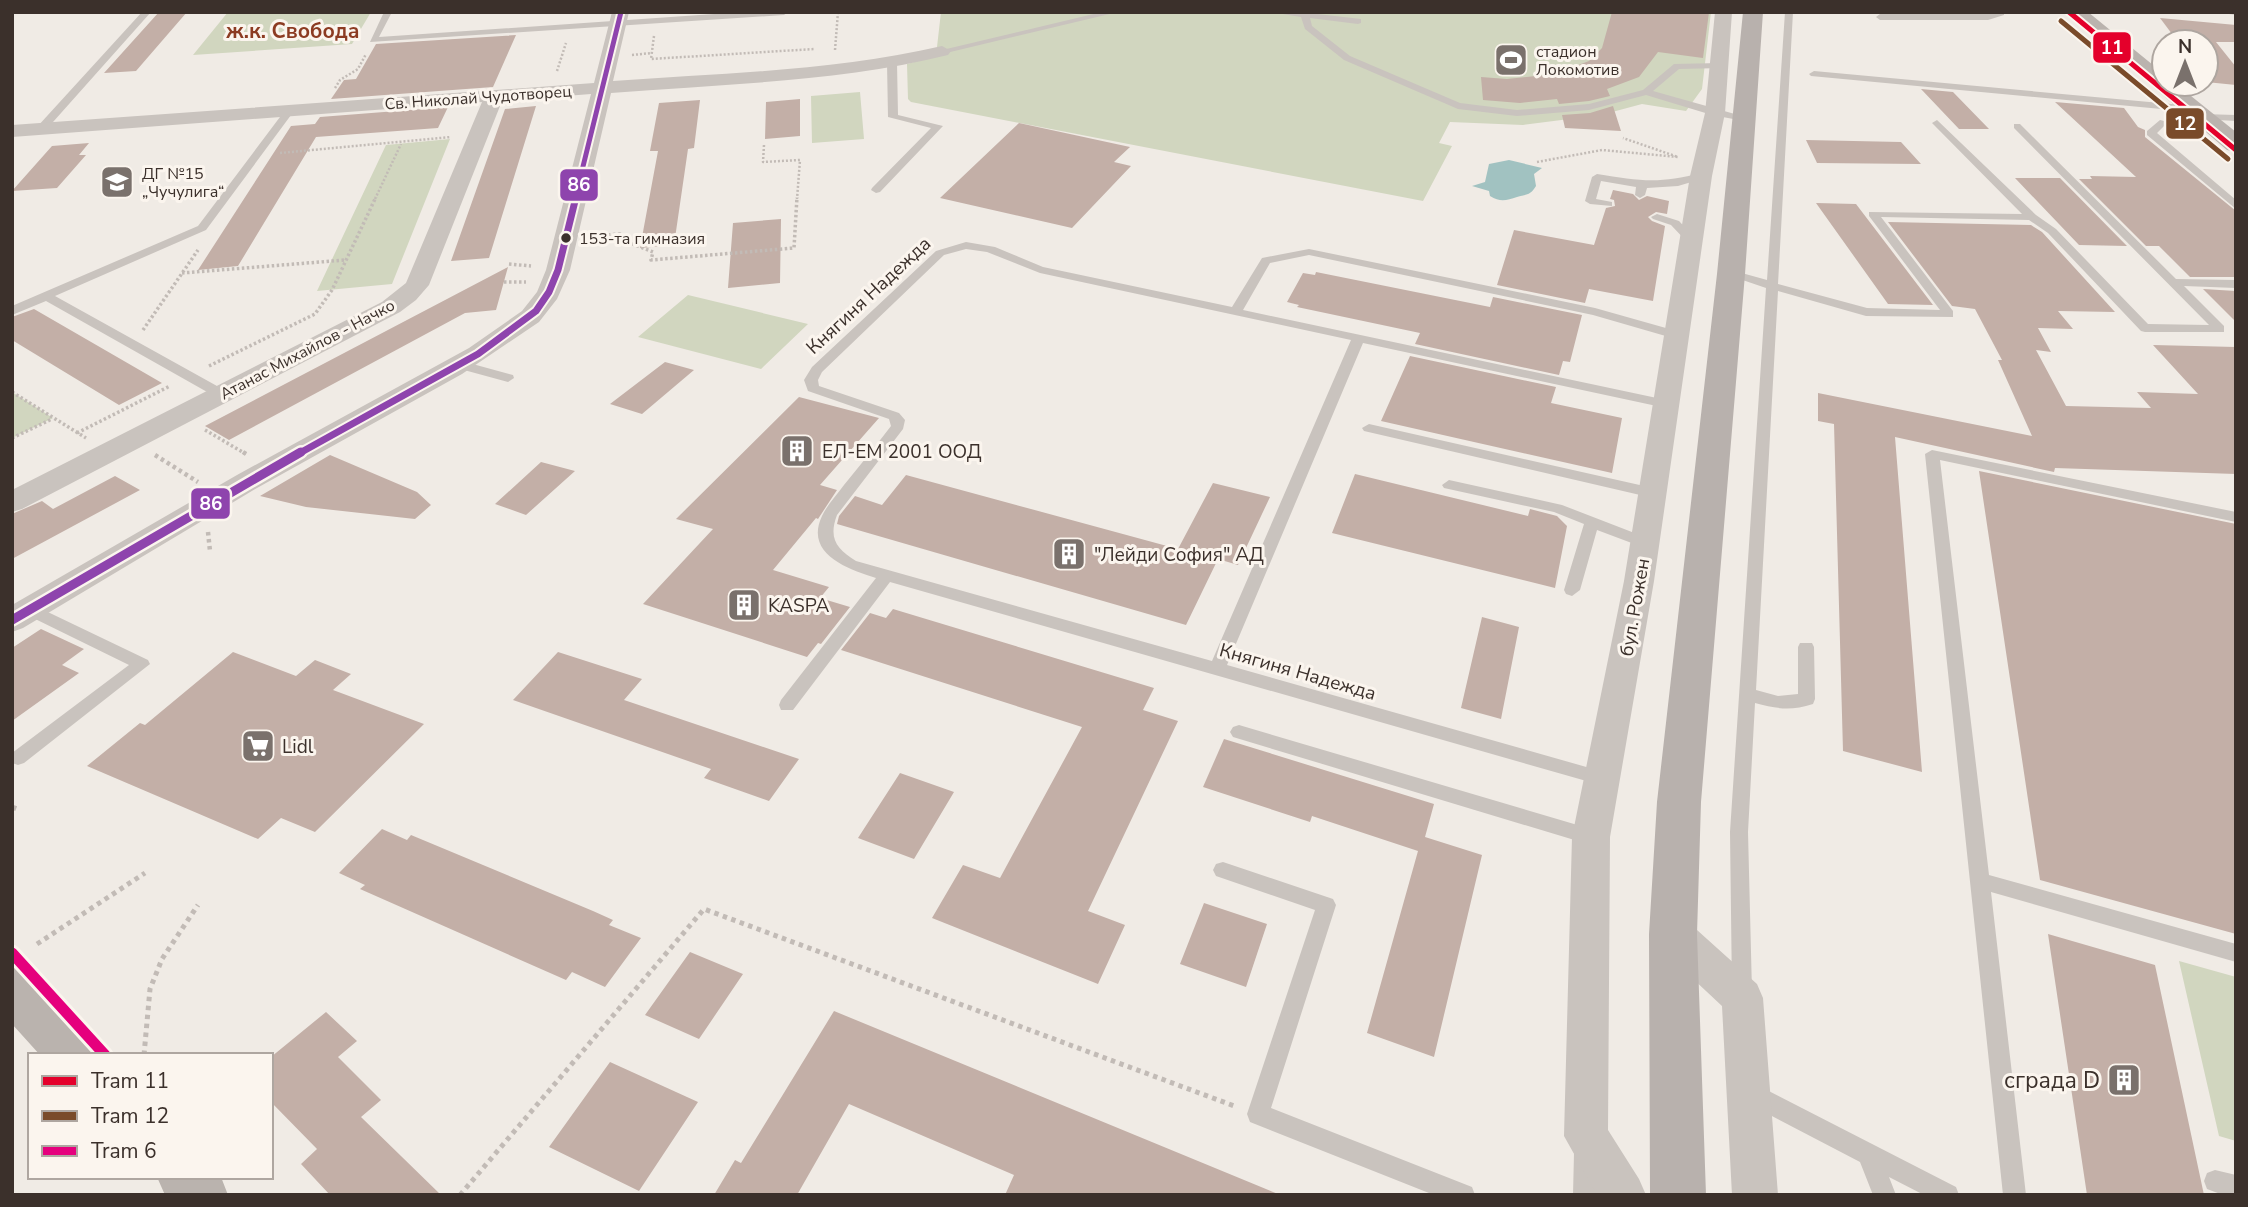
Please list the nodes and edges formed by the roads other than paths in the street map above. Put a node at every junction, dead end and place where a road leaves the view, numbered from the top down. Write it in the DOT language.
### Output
graph roads {
  1 [pos="147,12"];
  2 [pos="388,12"];
  3 [pos="784,12"];
  4 [pos="1114,12"];
  5 [pos="1273,12"];
  6 [pos="1724,12"];
  7 [pos="1753,12"];
  8 [pos="1789,12"];
  9 [pos="2000,12"];
  10 [pos="2075,12"];
  11 [pos="1305,17"];
  12 [pos="1880,17"];
  13 [pos="619,18"];
  14 [pos="1358,21"];
  15 [pos="942,51"];
  16 [pos="892,63"];
  17 [pos="1720,66"];
  18 [pos="1814,74"];
  19 [pos="601,87"];
  20 [pos="1646,92"];
  21 [pos="495,95"];
  22 [pos="289,111"];
  23 [pos="2197,113"];
  24 [pos="1730,115"];
  25 [pos="2236,118"];
  26 [pos="2164,122"];
  27 [pos="1937,123"];
  28 [pos="2017,126"];
  29 [pos="40,129"];
  30 [pos="12,131"];
  31 [pos="2236,145"];
  32 [pos="1702,176"];
  33 [pos="876,190"];
  34 [pos="1608,204"];
  35 [pos="2236,206"];
  36 [pos="1657,217"];
  37 [pos="2032,217"];
  38 [pos="1693,242"];
  39 [pos="1731,274"];
  40 [pos="2173,282"];
  41 [pos="2236,284"];
  42 [pos="1774,286"];
  43 [pos="46,296"];
  44 [pos="12,311"];
  45 [pos="1236,311"];
  46 [pos="1676,335"];
  47 [pos="1359,337"];
  48 [pos="458,364"];
  49 [pos="508,378"];
  50 [pos="221,394"];
  51 [pos="1666,404"];
  52 [pos="1369,428"];
  53 [pos="1448,485"];
  54 [pos="1653,493"];
  55 [pos="12,502"];
  56 [pos="2236,517"];
  57 [pos="1592,522"];
  58 [pos="1645,543"];
  59 [pos="886,576"];
  60 [pos="1572,590"];
  61 [pos="21,614"];
  62 [pos="1806,647"];
  63 [pos="1217,669"];
  64 [pos="1748,694"];
  65 [pos="787,705"];
  66 [pos="1239,732"];
  67 [pos="18,758"];
  68 [pos="1604,779"];
  69 [pos="1591,837"];
  70 [pos="1223,870"];
  71 [pos="1981,881"];
  72 [pos="1673,934"];
  73 [pos="2236,953"];
  74 [pos="12,987"];
  75 [pos="1742,998"];
  76 [pos="72,1053"];
  77 [pos="1747,1092"];
  78 [pos="1586,1136"];
  79 [pos="1868,1153"];
  80 [pos="1464,1195"];
  81 [pos="1584,1195"];
  82 [pos="1623,1195"];
  83 [pos="1678,1195"];
  84 [pos="1755,1195"];
  85 [pos="1885,1195"];
  86 [pos="1948,1195"];
  87 [pos="2015,1195"];
  1 -- 29 [label="lane"];
  2 -- 13 [label="lane"];
  3 -- 13 [label="lane"];
  4 -- 15 [label="lane"];
  5 -- 11 [label="lane"];
  6 -- 17 [label="street, бул. Рожен"];
  7 -- 24 [label="main road, бул. Рожен"];
  8 -- 42 [label="lane"];
  9 -- 12 [label="lane"];
  10 -- 23 [label="street"];
  11 -- 14 [label="lane"];
  11 -- 20 [label="lane"];
  13 -- 19 [label="street"];
  15 -- 16 [label="street, Св. Николай Чудотворец"];
  16 -- 19 [label="street, Св. Николай Чудотворец"];
  16 -- 33 [label="lane"];
  17 -- 20 [label="lane"];
  17 -- 24 [label="street, бул. Рожен"];
  18 -- 23 [label="lane"];
  19 -- 21 [label="street, Св. Николай Чудотворец"];
  19 -- 48 [label="street"];
  20 -- 24 [label="lane"];
  21 -- 22 [label="street, Св. Николай Чудотворец"];
  21 -- 50 [label="street, Атанас Михайлов - Начко"];
  22 -- 29 [label="street, Св. Николай Чудотворец"];
  22 -- 43 [label="lane"];
  23 -- 25 [label="lane"];
  23 -- 31 [label="street"];
  24 -- 32 [label="street, бул. Рожен"];
  24 -- 39 [label="main road, бул. Рожен"];
  26 -- 35 [label="lane"];
  27 -- 37 [label="lane"];
  28 -- 40 [label="lane"];
  29 -- 30 [label="street, Св. Николай Чудотворец"];
  32 -- 34 [label="lane"];
  32 -- 38 [label="street, бул. Рожен"];
  36 -- 38 [label="lane"];
  37 -- 40 [label="lane"];
  37 -- 42 [label="lane"];
  38 -- 46 [label="street, бул. Рожен"];
  39 -- 42 [label="lane"];
  39 -- 72 [label="main road, бул. Рожен"];
  40 -- 41 [label="lane"];
  42 -- 64 [label="lane"];
  43 -- 44 [label="lane"];
  43 -- 50 [label="lane"];
  45 -- 46 [label="lane"];
  45 -- 47 [label="lane, Княгиня Надежда"];
  45 -- 59 [label="lane, Княгиня Надежда"];
  46 -- 51 [label="street, бул. Рожен"];
  47 -- 51 [label="lane, Княгиня Надежда"];
  47 -- 63 [label="lane"];
  48 -- 49 [label="lane"];
  48 -- 61 [label="street"];
  50 -- 55 [label="street, Атанас Михайлов - Начко"];
  51 -- 54 [label="street, бул. Рожен"];
  52 -- 54 [label="lane"];
  53 -- 57 [label="lane"];
  54 -- 58 [label="street, бул. Рожен"];
  56 -- 71 [label="lane"];
  57 -- 58 [label="lane"];
  57 -- 60 [label="lane"];
  58 -- 68 [label="street, бул. Рожен"];
  59 -- 63 [label="lane, Княгиня Надежда"];
  59 -- 65 [label="lane"];
  61 -- 67 [label="lane"];
  62 -- 64 [label="lane"];
  63 -- 68 [label="lane, Княгиня Надежда"];
  64 -- 75 [label="lane"];
  66 -- 69 [label="lane"];
  68 -- 69 [label="street, бул. Рожен"];
  69 -- 78 [label="street, бул. Рожен"];
  70 -- 80 [label="lane"];
  71 -- 73 [label="lane"];
  71 -- 87 [label="lane"];
  72 -- 75 [label="street"];
  72 -- 83 [label="main road, бул. Рожен"];
  74 -- 76 [label="street"];
  75 -- 77 [label="street"];
  77 -- 79 [label="lane"];
  77 -- 84 [label="street"];
  78 -- 81 [label="lane"];
  78 -- 82 [label="street"];
  79 -- 85 [label="lane"];
  79 -- 86 [label="lane"];
}
